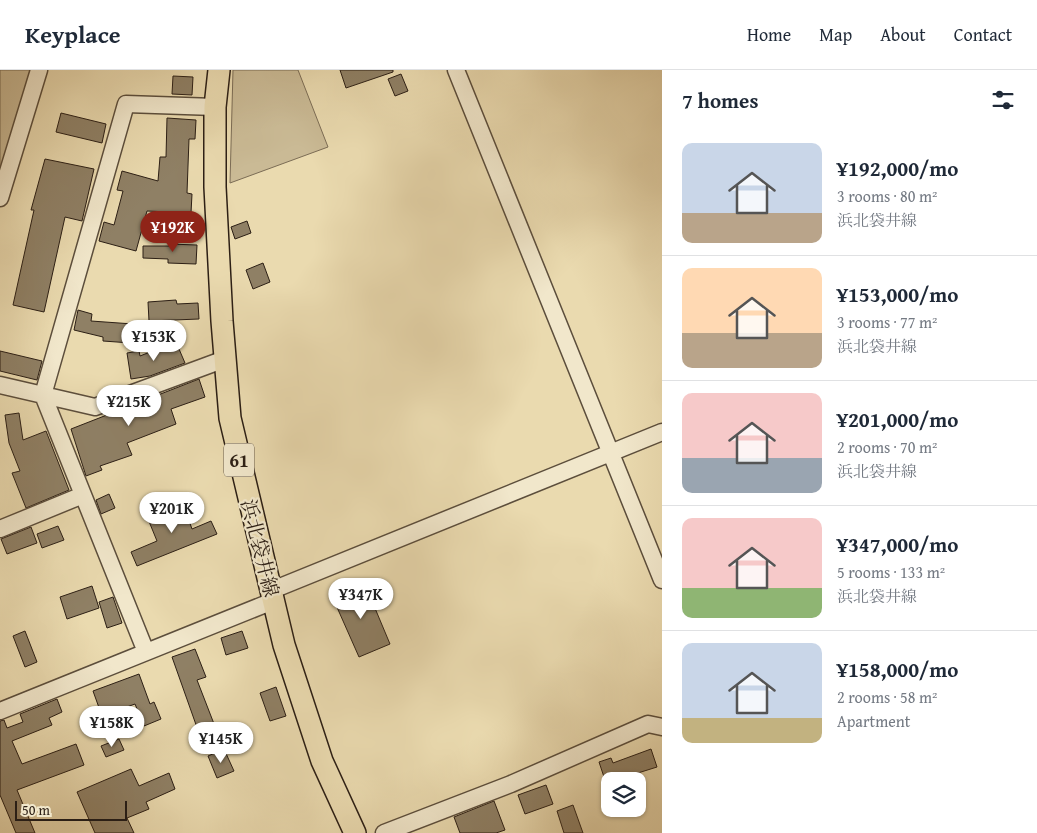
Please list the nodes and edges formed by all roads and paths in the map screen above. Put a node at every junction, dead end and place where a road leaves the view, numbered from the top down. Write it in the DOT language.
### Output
graph roads {
  1 [pos="39,70"];
  2 [pos="219,70"];
  3 [pos="456,70"];
  4 [pos="215,107"];
  5 [pos="0,198"];
  6 [pos="225,359"];
  7 [pos="0,385"];
  8 [pos="43,395"];
  9 [pos="662,432"];
  10 [pos="610,453"];
  11 [pos="83,495"];
  12 [pos="0,529"];
  13 [pos="662,580"];
  14 [pos="272,596"];
  15 [pos="146,652"];
  16 [pos="0,711"];
  17 [pos="662,727"];
  18 [pos="355,833"];
  19 [pos="384,833"];
  1 -- 5 [label="street"];
  2 -- 4 [label="main road, 浜北袋井線 / 61"];
  3 -- 10 [label="street"];
  4 -- 6 [label="main road, 浜北袋井線 / 61"];
  4 -- 8 [label="street"];
  6 -- 8 [label="street"];
  6 -- 14 [label="main road, 浜北袋井線 / 61"];
  7 -- 8 [label="street"];
  8 -- 11 [label="street"];
  9 -- 10 [label="street"];
  10 -- 13 [label="street"];
  10 -- 14 [label="street"];
  11 -- 12 [label="street"];
  11 -- 15 [label="street"];
  14 -- 15 [label="street"];
  14 -- 18 [label="main road, 浜北袋井線 / 61"];
  15 -- 16 [label="street"];
  17 -- 19 [label="street"];
}
